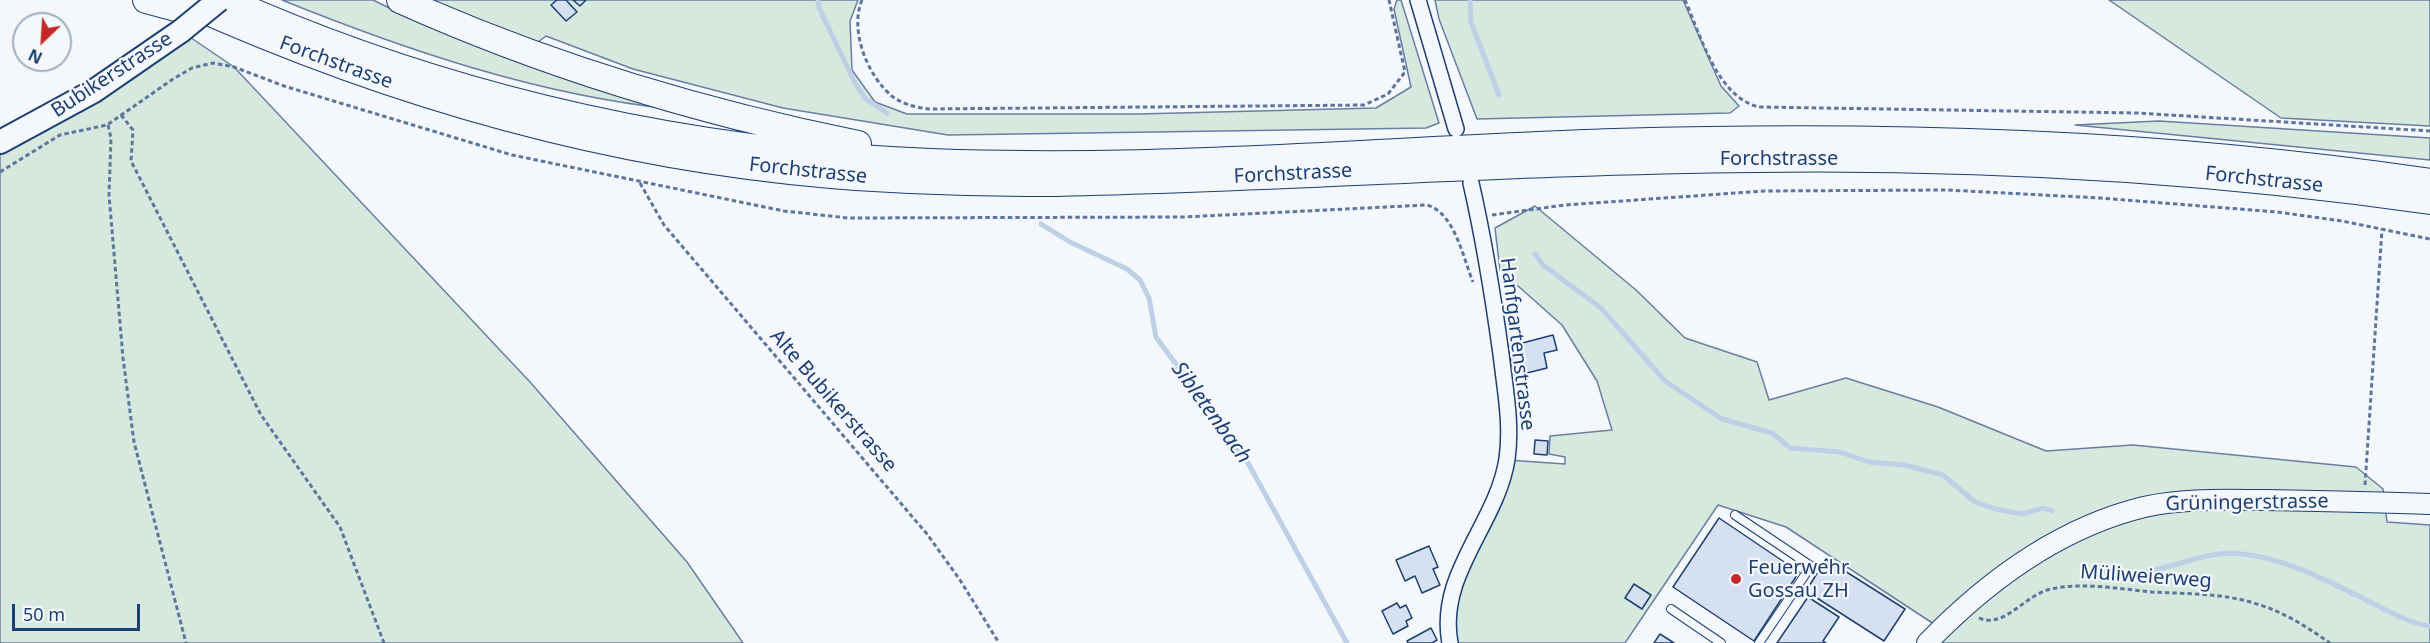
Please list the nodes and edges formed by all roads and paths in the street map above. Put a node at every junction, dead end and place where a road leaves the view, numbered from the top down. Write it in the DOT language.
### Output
graph roads {
  1 [pos="146,0"];
  2 [pos="181,0"];
  3 [pos="219,0"];
  4 [pos="226,0"];
  5 [pos="400,0"];
  6 [pos="862,0"];
  7 [pos="1389,0"];
  8 [pos="1418,0"];
  9 [pos="1685,0"];
  10 [pos="237,25"];
  11 [pos="122,115"];
  12 [pos="107,125"];
  13 [pos="1456,129"];
  14 [pos="2430,131"];
  15 [pos="0,142"];
  16 [pos="946,162"];
  17 [pos="0,172"];
  18 [pos="2430,182"];
  19 [pos="639,183"];
  20 [pos="1471,183"];
  21 [pos="2430,201"];
  22 [pos="1479,217"];
  23 [pos="2382,229"];
  24 [pos="2430,239"];
  25 [pos="1494,298"];
  26 [pos="2364,502"];
  27 [pos="2430,504"];
  28 [pos="1735,515"];
  29 [pos="1962,608"];
  30 [pos="1671,609"];
  31 [pos="186,643"];
  32 [pos="384,643"];
  33 [pos="999,643"];
  34 [pos="1450,643"];
  35 [pos="1721,643"];
  36 [pos="1759,643"];
  37 [pos="1927,643"];
  38 [pos="2330,643"];
  1 -- 10 [label="highway"];
  2 -- 10 [label="highway, Forchstrasse"];
  3 -- 15 [label="main road, Bubikerstrasse, bridge"];
  4 -- 16 [label="highway, Forchstrasse"];
  5 -- 16 [label="highway"];
  6 -- 7 [label="path"];
  8 -- 13 [label="street"];
  9 -- 14 [label="path"];
  10 -- 21 [label="highway, Forchstrasse"];
  11 -- 12 [label="path"];
  11 -- 19 [label="path"];
  11 -- 32 [label="path"];
  12 -- 17 [label="path"];
  12 -- 31 [label="path"];
  16 -- 18 [label="highway, Forchstrasse"];
  19 -- 25 [label="path"];
  19 -- 33 [label="path, Alte Bubikerstrasse"];
  20 -- 22 [label="street, Hanfgartenstrasse"];
  22 -- 23 [label="path"];
  22 -- 25 [label="street, Hanfgartenstrasse"];
  23 -- 24 [label="path"];
  23 -- 26 [label="path"];
  25 -- 34 [label="street, Hanfgartenstrasse"];
  26 -- 27 [label="street, Grüningerstrasse"];
  26 -- 29 [label="street, Grüningerstrasse"];
  28 -- 36 [label="lane"];
  29 -- 37 [label="street, Grüningerstrasse"];
  29 -- 38 [label="path, Müliweierweg"];
  30 -- 35 [label="lane"];
}
